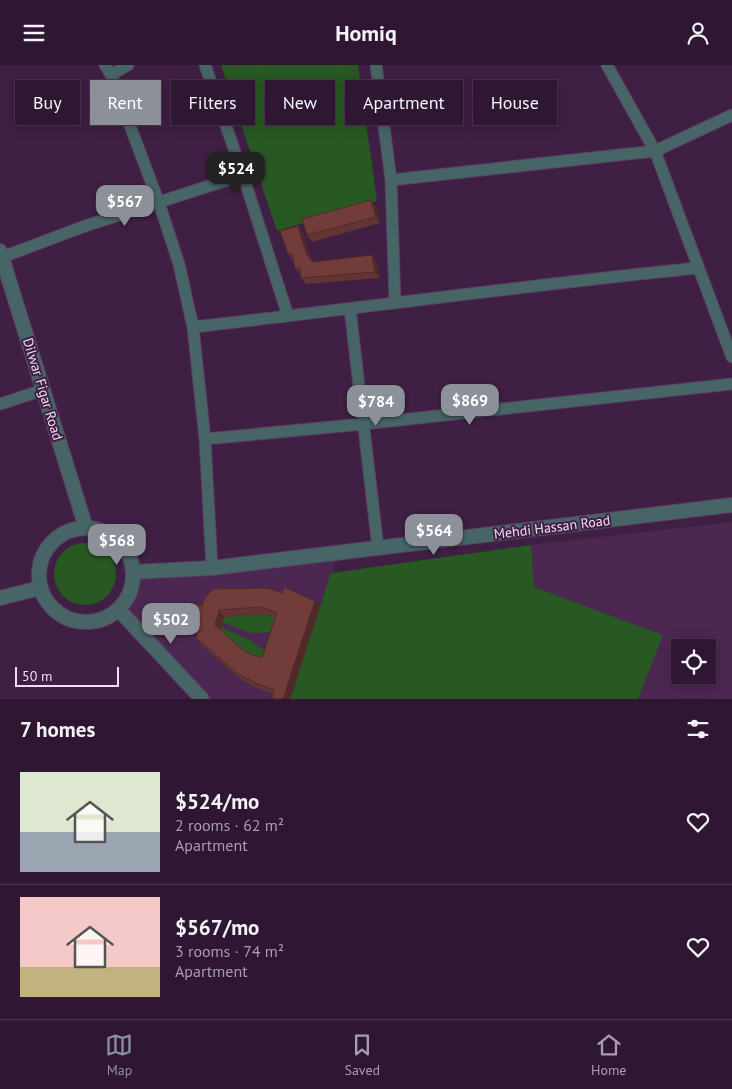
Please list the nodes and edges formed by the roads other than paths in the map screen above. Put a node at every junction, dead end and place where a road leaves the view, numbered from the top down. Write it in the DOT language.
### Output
graph roads {
  1 [pos="128,65"];
  2 [pos="205,65"];
  3 [pos="376,65"];
  4 [pos="607,65"];
  5 [pos="108,70"];
  6 [pos="732,115"];
  7 [pos="655,151"];
  8 [pos="243,175"];
  9 [pos="391,180"];
  10 [pos="159,203"];
  11 [pos="1,256"];
  12 [pos="698,268"];
  13 [pos="395,303"];
  14 [pos="350,309"];
  15 [pos="288,316"];
  16 [pos="192,327"];
  17 [pos="732,357"];
  18 [pos="732,384"];
  19 [pos="43,390"];
  20 [pos="0,404"];
  21 [pos="363,424"];
  22 [pos="205,439"];
  23 [pos="732,505"];
  24 [pos="86,527"];
  25 [pos="378,548"];
  26 [pos="212,567"];
  27 [pos="133,572"];
  28 [pos="40,588"];
  29 [pos="0,599"];
  30 [pos="119,610"];
  31 [pos="202,699"];
  1 -- 5 [label="street"];
  2 -- 8 [label="street"];
  3 -- 9 [label="street"];
  4 -- 7 [label="street"];
  5 -- 10 [label="street"];
  6 -- 7 [label="street"];
  7 -- 9 [label="street"];
  7 -- 12 [label="street"];
  8 -- 10 [label="street"];
  8 -- 15 [label="street"];
  9 -- 13 [label="street"];
  10 -- 11 [label="street"];
  10 -- 16 [label="street"];
  11 -- 19 [label="street, Dilwar Figar Road"];
  12 -- 13 [label="street"];
  12 -- 17 [label="street"];
  13 -- 14 [label="street"];
  14 -- 15 [label="street"];
  14 -- 21 [label="street"];
  15 -- 16 [label="street"];
  16 -- 22 [label="street"];
  18 -- 21 [label="street"];
  19 -- 20 [label="street"];
  19 -- 24 [label="street, Dilwar Figar Road"];
  21 -- 22 [label="street"];
  21 -- 25 [label="street"];
  22 -- 26 [label="street"];
  23 -- 25 [label="street, Mehdi Hassan Road"];
  24 -- 27 [label="street"];
  24 -- 28 [label="street"];
  25 -- 26 [label="street, Mehdi Hassan Road"];
  26 -- 27 [label="street, Mehdi Hassan Road"];
  27 -- 30 [label="street"];
  28 -- 29 [label="street"];
  28 -- 30 [label="street"];
  30 -- 31 [label="street"];
}
